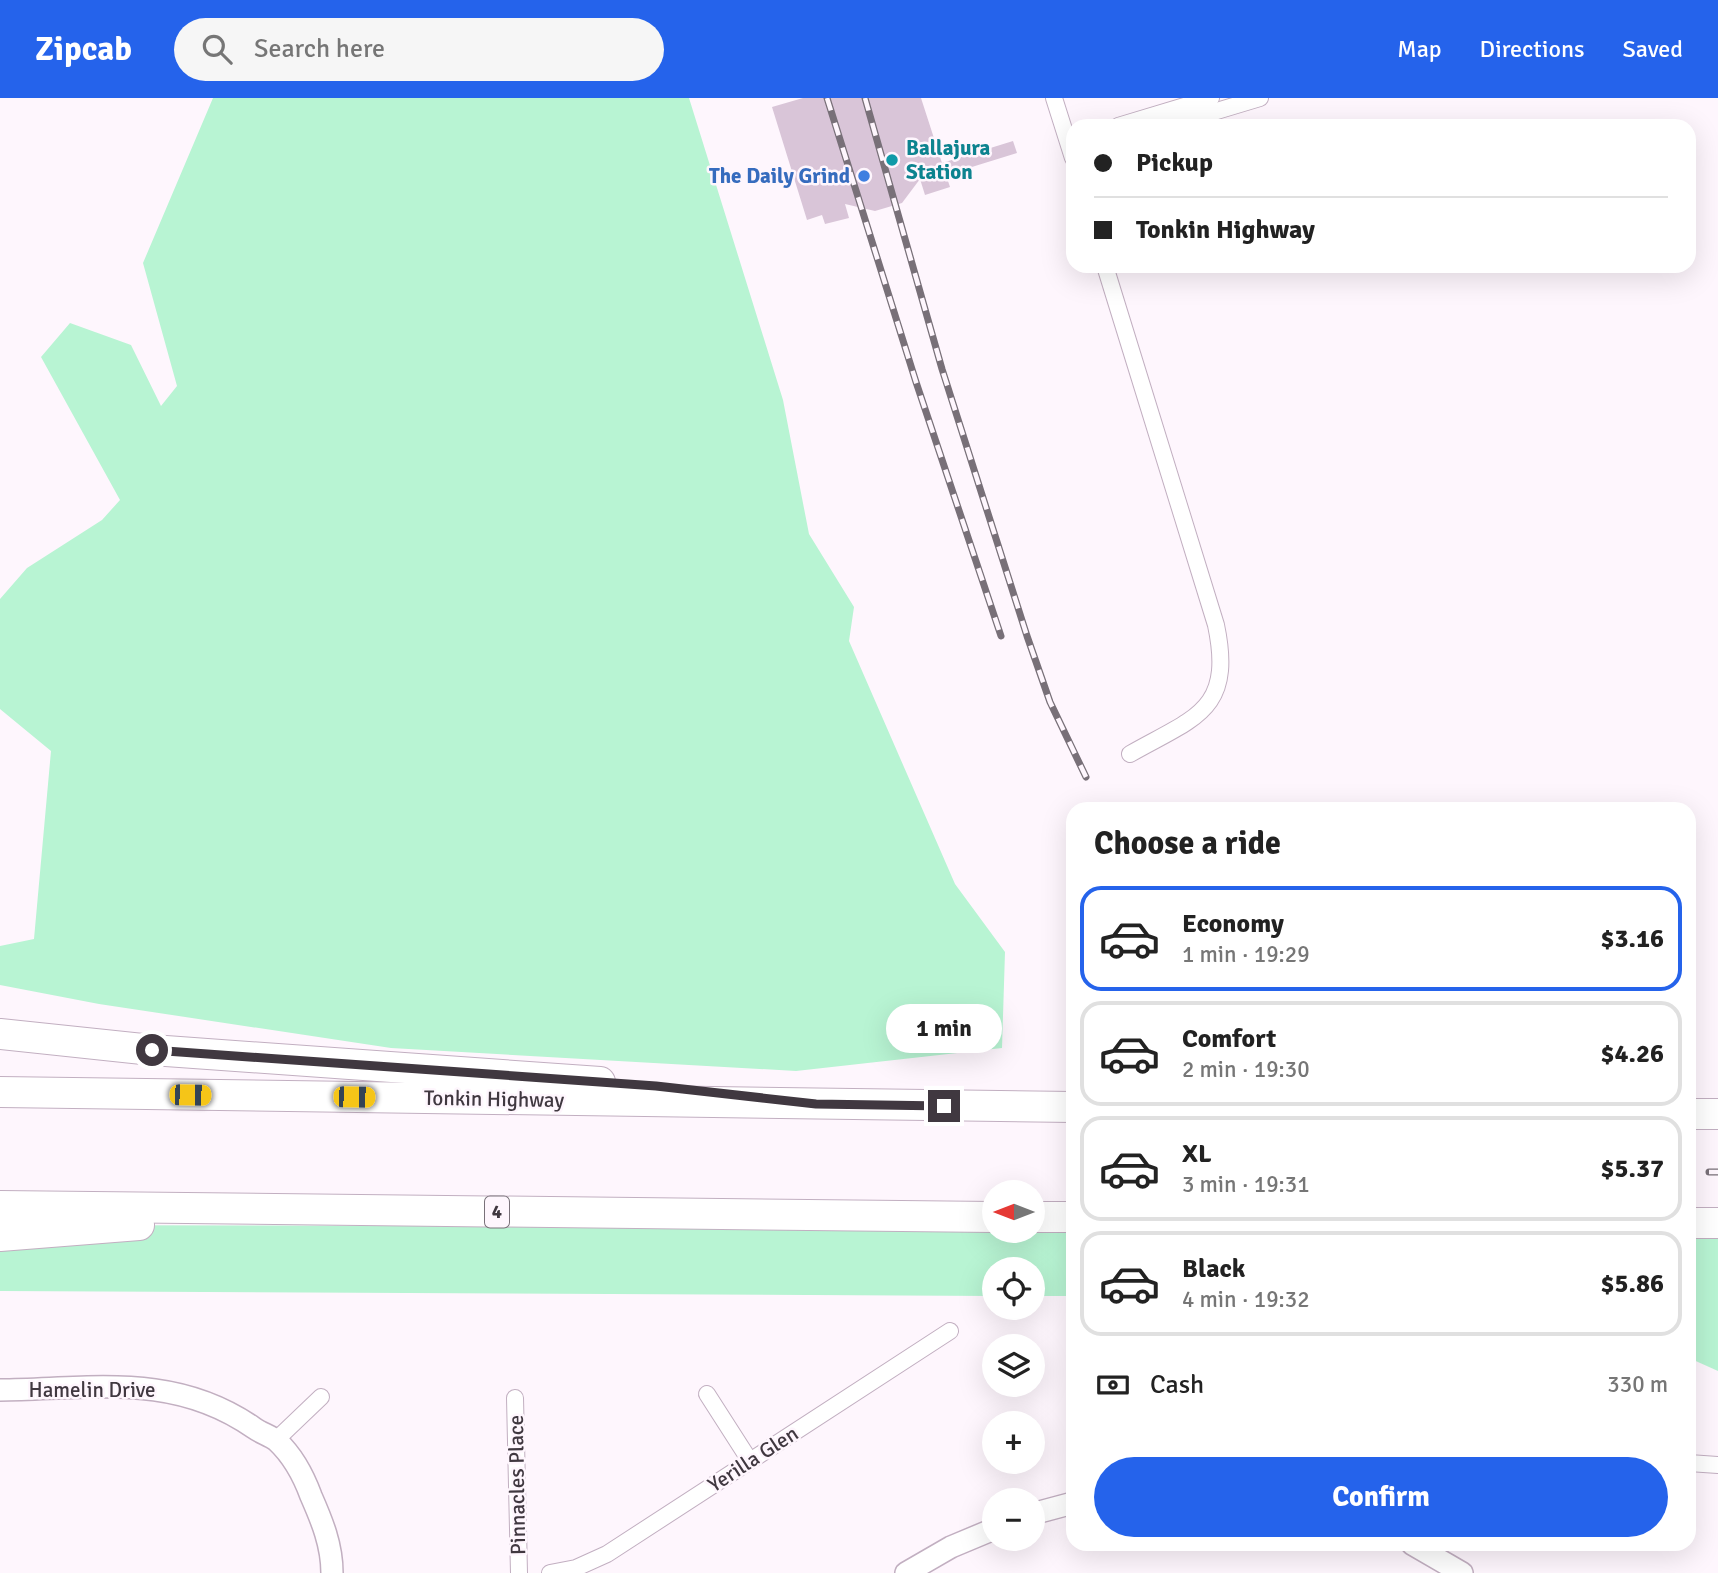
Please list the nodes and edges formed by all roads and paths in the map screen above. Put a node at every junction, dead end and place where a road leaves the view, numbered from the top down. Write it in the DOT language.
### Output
graph roads {
  1 [pos="1054,98"];
  2 [pos="1211,98"];
  3 [pos="1259,98"];
  4 [pos="1141,119"];
  5 [pos="1190,119"];
  6 [pos="1066,133"];
  7 [pos="1107,273"];
  8 [pos="1130,754"];
  9 [pos="0,1034"];
  10 [pos="0,1092"];
  11 [pos="816,1104"];
  12 [pos="1066,1107"];
  13 [pos="1696,1114"];
  14 [pos="1718,1114"];
  15 [pos="0,1206"];
  16 [pos="328,1211"];
  17 [pos="982,1217"];
  18 [pos="1045,1217"];
  19 [pos="1066,1217"];
  20 [pos="1696,1223"];
  21 [pos="1718,1223"];
  22 [pos="0,1236"];
  23 [pos="950,1331"];
  24 [pos="0,1390"];
  25 [pos="707,1394"];
  26 [pos="321,1397"];
  27 [pos="514,1398"];
  28 [pos="276,1440"];
  29 [pos="750,1461"];
  30 [pos="1696,1463"];
  31 [pos="1718,1465"];
  32 [pos="1066,1505"];
  33 [pos="1045,1511"];
  34 [pos="982,1535"];
  35 [pos="1428,1551"];
  36 [pos="332,1573"];
  37 [pos="519,1573"];
  38 [pos="550,1573"];
  39 [pos="906,1573"];
  40 [pos="1462,1573"];
  1 -- 6 [label="street"];
  2 -- 4 [label="street"];
  3 -- 5 [label="street"];
  7 -- 8 [label="street"];
  9 -- 11 [label="highway"];
  10 -- 11 [label="highway, Tonkin Highway"];
  11 -- 12 [label="highway, Tonkin Highway"];
  13 -- 14 [label="highway"];
  15 -- 16 [label="highway, 4"];
  16 -- 17 [label="highway, 4"];
  16 -- 22 [label="highway"];
  18 -- 19 [label="highway"];
  20 -- 21 [label="highway"];
  23 -- 29 [label="street, Yerilla Glen"];
  24 -- 28 [label="street, Hamelin Drive"];
  25 -- 29 [label="street"];
  26 -- 28 [label="street"];
  27 -- 37 [label="street, Pinnacles Place"];
  28 -- 36 [label="street, Hamelin Drive"];
  29 -- 38 [label="street, Yerilla Glen"];
  30 -- 31 [label="street"];
  32 -- 33 [label="street"];
  34 -- 39 [label="street"];
  35 -- 40 [label="street"];
}
